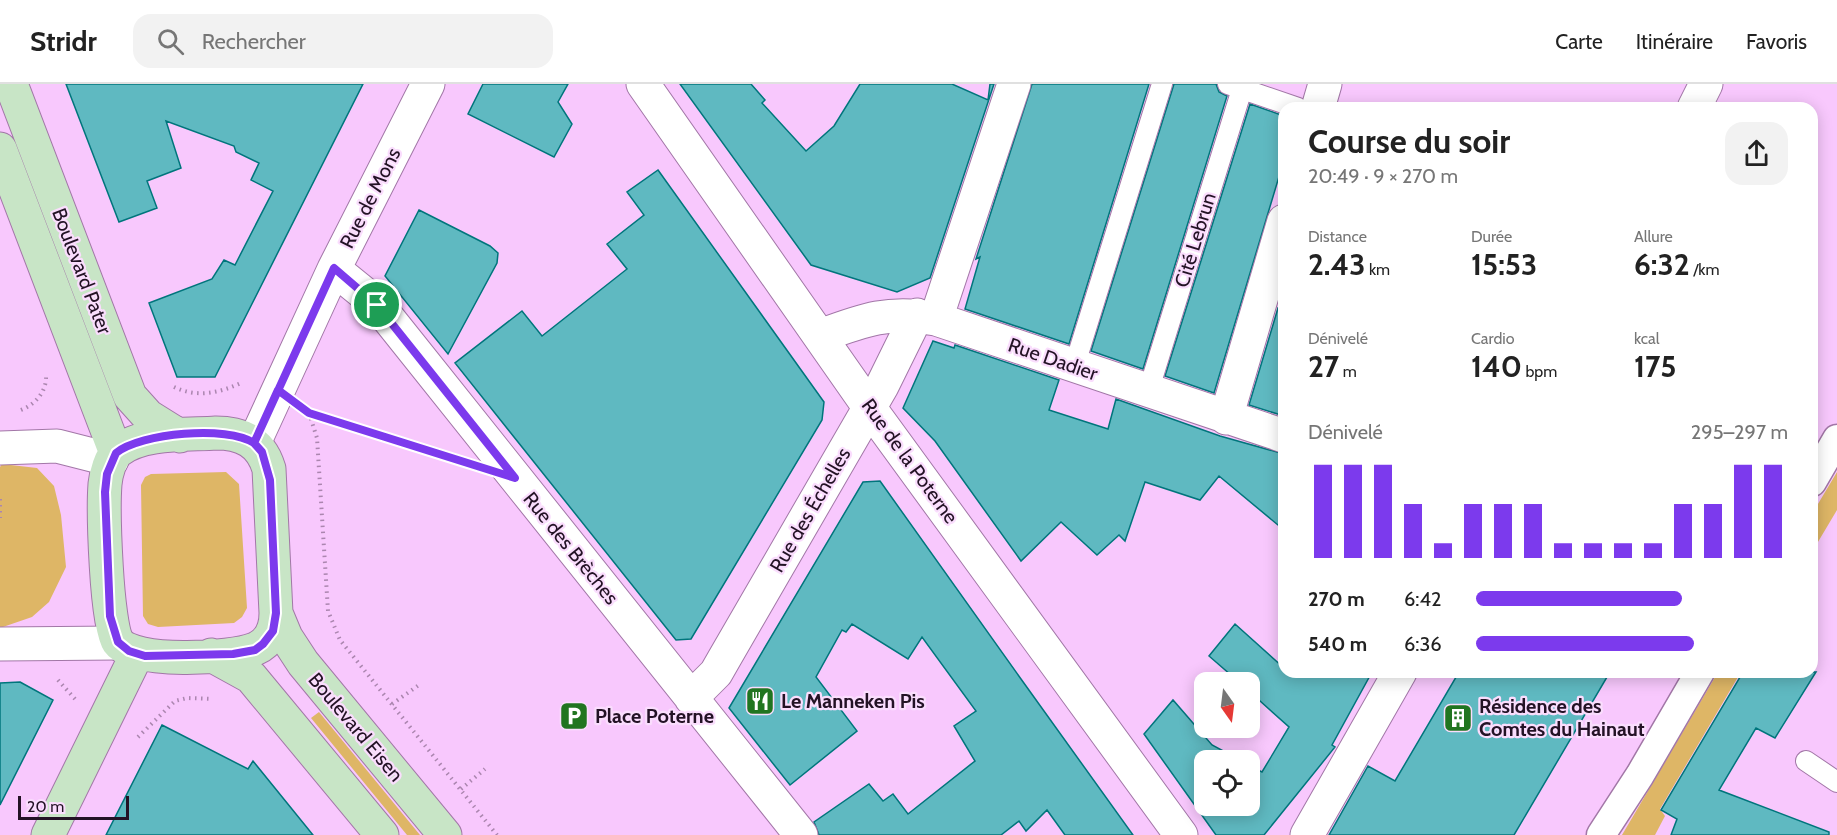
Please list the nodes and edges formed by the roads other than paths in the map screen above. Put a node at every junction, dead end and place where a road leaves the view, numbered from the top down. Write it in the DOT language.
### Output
graph roads {
  1 [pos="11,84"];
  2 [pos="428,84"];
  3 [pos="643,84"];
  4 [pos="1014,84"];
  5 [pos="1162,84"];
  6 [pos="1325,84"];
  7 [pos="1706,84"];
  8 [pos="1235,86"];
  9 [pos="1281,102"];
  10 [pos="1320,102"];
  11 [pos="1697,102"];
  12 [pos="0,149"];
  13 [pos="1278,241"];
  14 [pos="334,268"];
  15 [pos="926,317"];
  16 [pos="820,336"];
  17 [pos="1074,366"];
  18 [pos="1148,392"];
  19 [pos="869,406"];
  20 [pos="1226,418"];
  21 [pos="1278,434"];
  22 [pos="180,436"];
  23 [pos="1837,439"];
  24 [pos="254,443"];
  25 [pos="0,448"];
  26 [pos="114,457"];
  27 [pos="1818,472"];
  28 [pos="276,613"];
  29 [pos="0,644"];
  30 [pos="127,648"];
  31 [pos="211,655"];
  32 [pos="1397,678"];
  33 [pos="1697,678"];
  34 [pos="691,698"];
  35 [pos="1806,762"];
  36 [pos="1837,782"];
  37 [pos="48,835"];
  38 [pos="382,835"];
  39 [pos="445,835"];
  40 [pos="801,835"];
  41 [pos="1181,835"];
  42 [pos="1307,835"];
  43 [pos="1601,835"];
  1 -- 22 [label="main road, Boulevard Pater"];
  2 -- 14 [label="street, Rue de Mons"];
  3 -- 16 [label="street, Rue de la Poterne"];
  4 -- 15 [label="street, Rue des Échelles"];
  5 -- 17 [label="lane"];
  6 -- 10 [label="street"];
  7 -- 11 [label="street"];
  8 -- 9 [label="lane, Cité Lebrun"];
  8 -- 18 [label="lane, Cité Lebrun"];
  12 -- 26 [label="main road, Boulevard Pater"];
  13 -- 20 [label="street"];
  14 -- 24 [label="street, Rue de Mons"];
  14 -- 34 [label="street, Rue des Brèches"];
  15 -- 16 [label="street, Rue Dadier"];
  15 -- 17 [label="street, Rue Dadier"];
  15 -- 19 [label="street, Rue des Échelles"];
  16 -- 19 [label="street, Rue de la Poterne"];
  17 -- 18 [label="street, Rue Dadier"];
  18 -- 20 [label="street, Rue Dadier"];
  19 -- 34 [label="street, Rue des Échelles"];
  19 -- 41 [label="street, Rue de la Poterne"];
  20 -- 21 [label="street, Rue Dadier"];
  22 -- 24 [label="main road"];
  22 -- 26 [label="main road"];
  23 -- 27 [label="street"];
  24 -- 28 [label="main road"];
  25 -- 26 [label="street"];
  26 -- 30 [label="main road"];
  28 -- 31 [label="main road"];
  28 -- 39 [label="main road, Boulevard Eisen"];
  29 -- 30 [label="street"];
  30 -- 31 [label="main road"];
  30 -- 37 [label="main road"];
  31 -- 38 [label="main road"];
  32 -- 42 [label="street"];
  33 -- 43 [label="street"];
  34 -- 40 [label="street, Rue des Brèches"];
  35 -- 36 [label="lane"];
}
